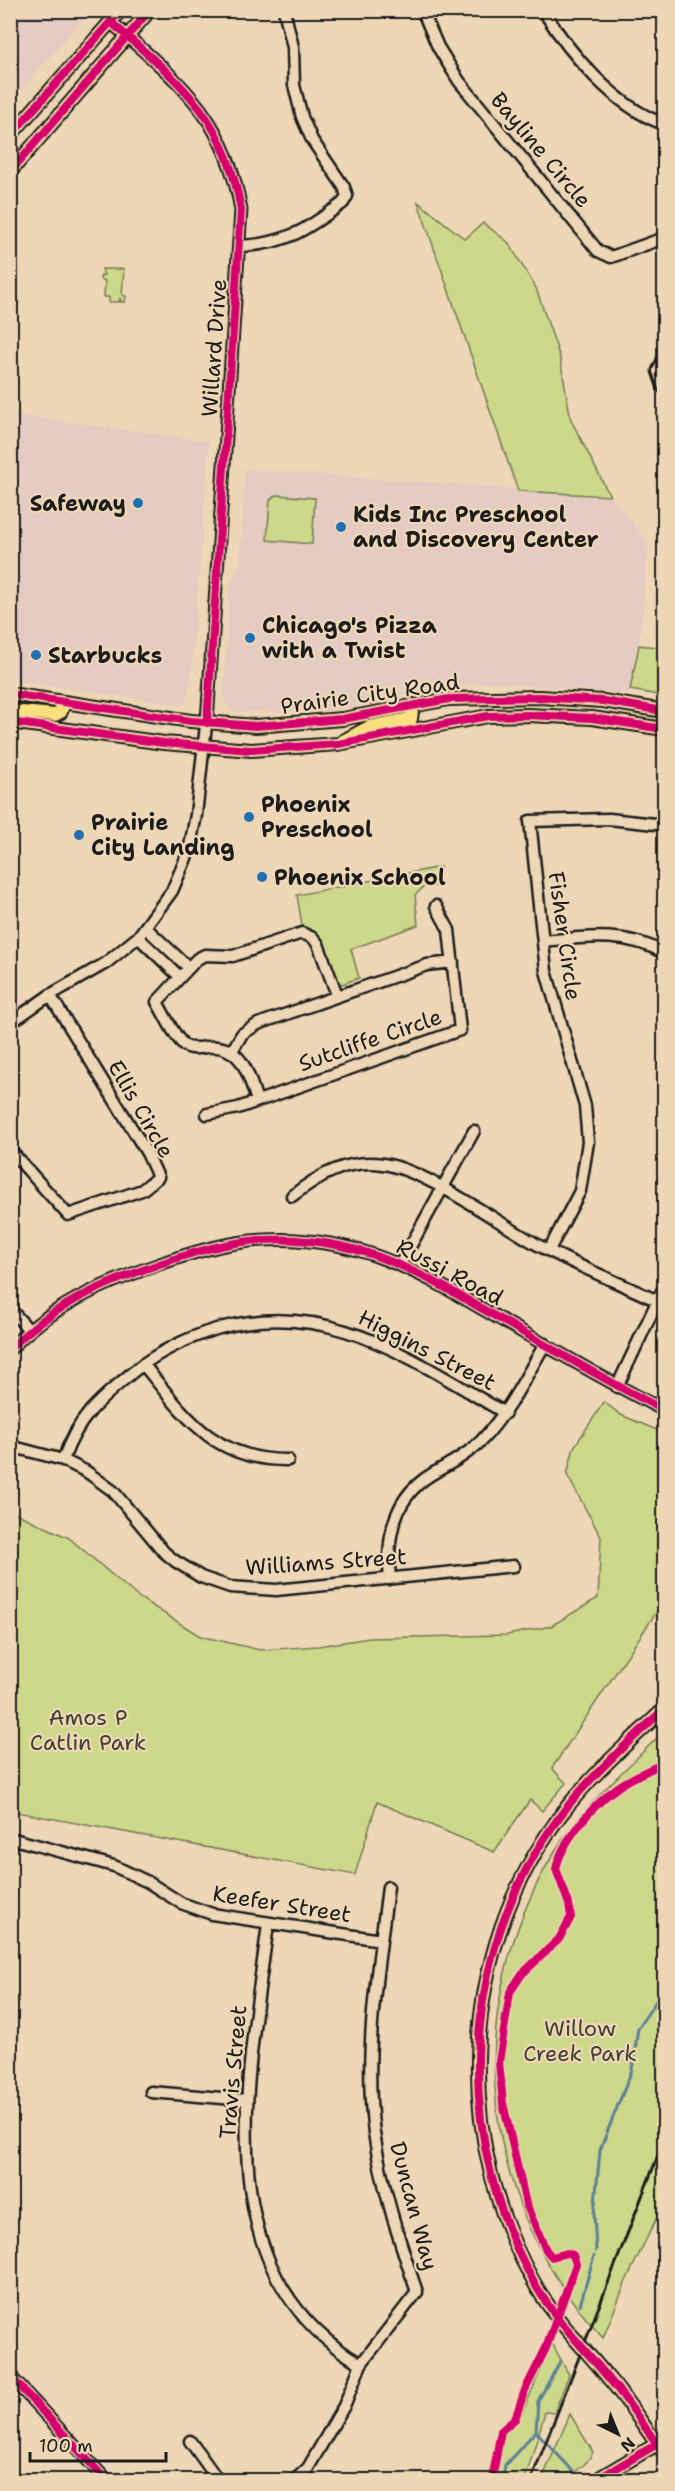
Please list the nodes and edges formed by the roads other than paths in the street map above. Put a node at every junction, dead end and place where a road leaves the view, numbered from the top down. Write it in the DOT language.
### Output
graph roads {
  1 [pos="122,10"];
  2 [pos="150,10"];
  3 [pos="284,10"];
  4 [pos="422,10"];
  5 [pos="543,10"];
  6 [pos="111,23"];
  7 [pos="128,37"];
  8 [pos="664,124"];
  9 [pos="10,136"];
  10 [pos="10,172"];
  11 [pos="664,238"];
  12 [pos="240,246"];
  13 [pos="664,358"];
  14 [pos="664,388"];
  15 [pos="10,694"];
  16 [pos="64,702"];
  17 [pos="413,705"];
  18 [pos="10,711"];
  19 [pos="664,711"];
  20 [pos="10,722"];
  21 [pos="207,723"];
  22 [pos="664,729"];
  23 [pos="339,744"];
  24 [pos="205,748"];
  25 [pos="664,825"];
  26 [pos="436,906"];
  27 [pos="146,928"];
  28 [pos="138,937"];
  29 [pos="543,941"];
  30 [pos="664,953"];
  31 [pos="453,962"];
  32 [pos="189,968"];
  33 [pos="180,977"];
  34 [pos="337,995"];
  35 [pos="50,996"];
  36 [pos="10,1023"];
  37 [pos="232,1051"];
  38 [pos="257,1101"];
  39 [pos="207,1114"];
  40 [pos="474,1131"];
  41 [pos="10,1150"];
  42 [pos="442,1189"];
  43 [pos="292,1196"];
  44 [pos="549,1250"];
  45 [pos="401,1263"];
  46 [pos="664,1287"];
  47 [pos="661,1302"];
  48 [pos="10,1309"];
  49 [pos="29,1330"];
  50 [pos="545,1344"];
  51 [pos="10,1349"];
  52 [pos="143,1364"];
  53 [pos="617,1387"];
  54 [pos="664,1410"];
  55 [pos="505,1413"];
  56 [pos="10,1446"];
  57 [pos="63,1460"];
  58 [pos="288,1460"];
  59 [pos="514,1566"];
  60 [pos="390,1579"];
  61 [pos="664,1709"];
  62 [pos="10,1838"];
  63 [pos="388,1887"];
  64 [pos="268,1924"];
  65 [pos="381,1940"];
  66 [pos="151,2092"];
  67 [pos="246,2100"];
  68 [pos="361,2364"];
  69 [pos="10,2376"];
  70 [pos="190,2441"];
  71 [pos="662,2445"];
  72 [pos="598,2479"];
  73 [pos="106,2481"];
  74 [pos="218,2481"];
  75 [pos="295,2481"];
  1 -- 6 [label="main road"];
  2 -- 7 [label="main road"];
  3 -- 12 [label="street"];
  4 -- 11 [label="street, Bayline Circle"];
  5 -- 8 [label="street"];
  6 -- 7 [label="street, Willard Drive"];
  6 -- 9 [label="main road"];
  7 -- 10 [label="main road"];
  7 -- 12 [label="street, Willard Drive"];
  12 -- 21 [label="street, Willard Drive"];
  13 -- 14 [label="street"];
  15 -- 16 [label="main road, Prairie City Road"];
  16 -- 18 [label="main road"];
  16 -- 21 [label="main road, Prairie City Road"];
  17 -- 19 [label="main road, Prairie City Road"];
  17 -- 21 [label="main road, Prairie City Road"];
  17 -- 23 [label="main road"];
  20 -- 24 [label="main road, Prairie City Road"];
  21 -- 24 [label="street, Willard Drive"];
  22 -- 23 [label="main road, Prairie City Road"];
  23 -- 24 [label="main road, Prairie City Road"];
  24 -- 27 [label="street, Willard Drive"];
  25 -- 29 [label="street, Fisher Circle"];
  26 -- 31 [label="street"];
  27 -- 28 [label="street, Willard Drive"];
  27 -- 32 [label="street"];
  28 -- 33 [label="street"];
  28 -- 35 [label="street, Willard Drive"];
  29 -- 30 [label="street"];
  29 -- 44 [label="street, Fisher Circle"];
  31 -- 34 [label="street"];
  31 -- 38 [label="street, Sutcliffe Circle"];
  32 -- 33 [label="street"];
  32 -- 34 [label="street"];
  33 -- 37 [label="street"];
  34 -- 37 [label="street"];
  35 -- 36 [label="street, Willard Drive"];
  35 -- 41 [label="street, Ellis Circle"];
  37 -- 38 [label="street"];
  38 -- 39 [label="street"];
  40 -- 42 [label="street"];
  42 -- 43 [label="street"];
  42 -- 44 [label="street"];
  42 -- 45 [label="street"];
  44 -- 47 [label="street"];
  45 -- 49 [label="street, Russi Road"];
  45 -- 50 [label="street, Russi Road"];
  46 -- 47 [label="street"];
  47 -- 53 [label="street"];
  48 -- 49 [label="street"];
  49 -- 51 [label="street, Russi Road"];
  50 -- 53 [label="street, Russi Road"];
  50 -- 55 [label="street"];
  52 -- 55 [label="street, Higgins Street"];
  52 -- 57 [label="street, Higgins Street"];
  52 -- 58 [label="street"];
  53 -- 54 [label="street, Russi Road"];
  55 -- 60 [label="street"];
  56 -- 57 [label="street, Williams Street"];
  57 -- 60 [label="street, Williams Street"];
  59 -- 60 [label="street, Williams Street"];
  61 -- 71 [label="main road"];
  62 -- 64 [label="street, Keefer Street"];
  63 -- 65 [label="street"];
  64 -- 65 [label="street, Keefer Street"];
  64 -- 67 [label="street, Travis Street"];
  65 -- 68 [label="street, Duncan Way"];
  66 -- 67 [label="street"];
  67 -- 68 [label="street, Travis Street"];
  68 -- 75 [label="street, Duncan Way"];
  69 -- 73 [label="street"];
  70 -- 74 [label="street"];
  71 -- 72 [label="main road"];
}
